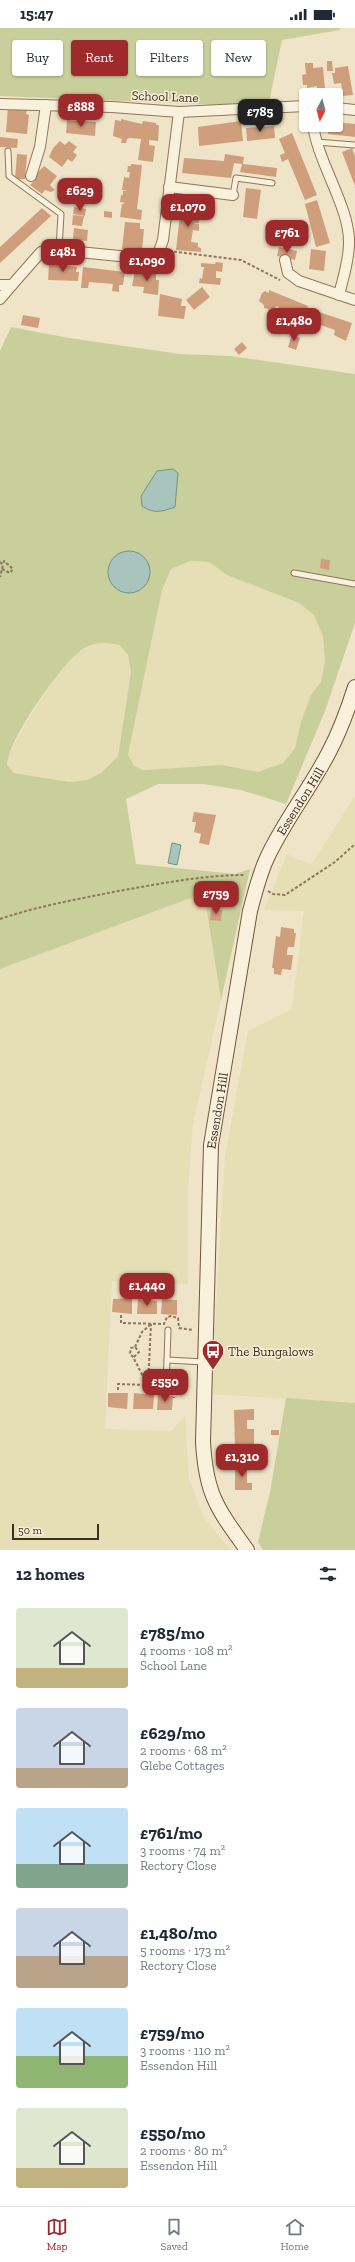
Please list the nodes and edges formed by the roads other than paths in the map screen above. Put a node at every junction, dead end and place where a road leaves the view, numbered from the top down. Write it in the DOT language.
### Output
graph roads {
  1 [pos="0,104"];
  2 [pos="46,105"];
  3 [pos="299,106"];
  4 [pos="343,109"];
  5 [pos="355,110"];
  6 [pos="179,112"];
  7 [pos="314,132"];
  8 [pos="315,142"];
  9 [pos="355,145"];
  10 [pos="8,151"];
  11 [pos="31,176"];
  12 [pos="272,183"];
  13 [pos="169,187"];
  14 [pos="233,195"];
  15 [pos="59,249"];
  16 [pos="285,260"];
  17 [pos="0,285"];
  18 [pos="12,285"];
  19 [pos="339,294"];
  20 [pos="0,299"];
  21 [pos="355,300"];
  22 [pos="294,573"];
  23 [pos="355,584"];
  24 [pos="355,687"];
  25 [pos="168,1330"];
  26 [pos="167,1360"];
  27 [pos="204,1362"];
  28 [pos="166,1384"];
  29 [pos="247,1550"];
  1 -- 2 [label="street, School Lane"];
  2 -- 6 [label="street, School Lane"];
  2 -- 11 [label="street"];
  3 -- 6 [label="street, School Lane"];
  4 -- 5 [label="street"];
  6 -- 13 [label="street"];
  7 -- 8 [label="street"];
  8 -- 9 [label="lane"];
  8 -- 19 [label="street"];
  10 -- 15 [label="lane"];
  12 -- 14 [label="lane"];
  13 -- 14 [label="street"];
  13 -- 15 [label="street"];
  15 -- 18 [label="street"];
  16 -- 19 [label="street"];
  17 -- 18 [label="street"];
  18 -- 20 [label="street"];
  19 -- 21 [label="street"];
  22 -- 23 [label="lane"];
  24 -- 27 [label="main road, Essendon Hill"];
  25 -- 26 [label="lane"];
  26 -- 27 [label="lane"];
  26 -- 28 [label="lane"];
  27 -- 29 [label="main road, Essendon Hill"];
}
